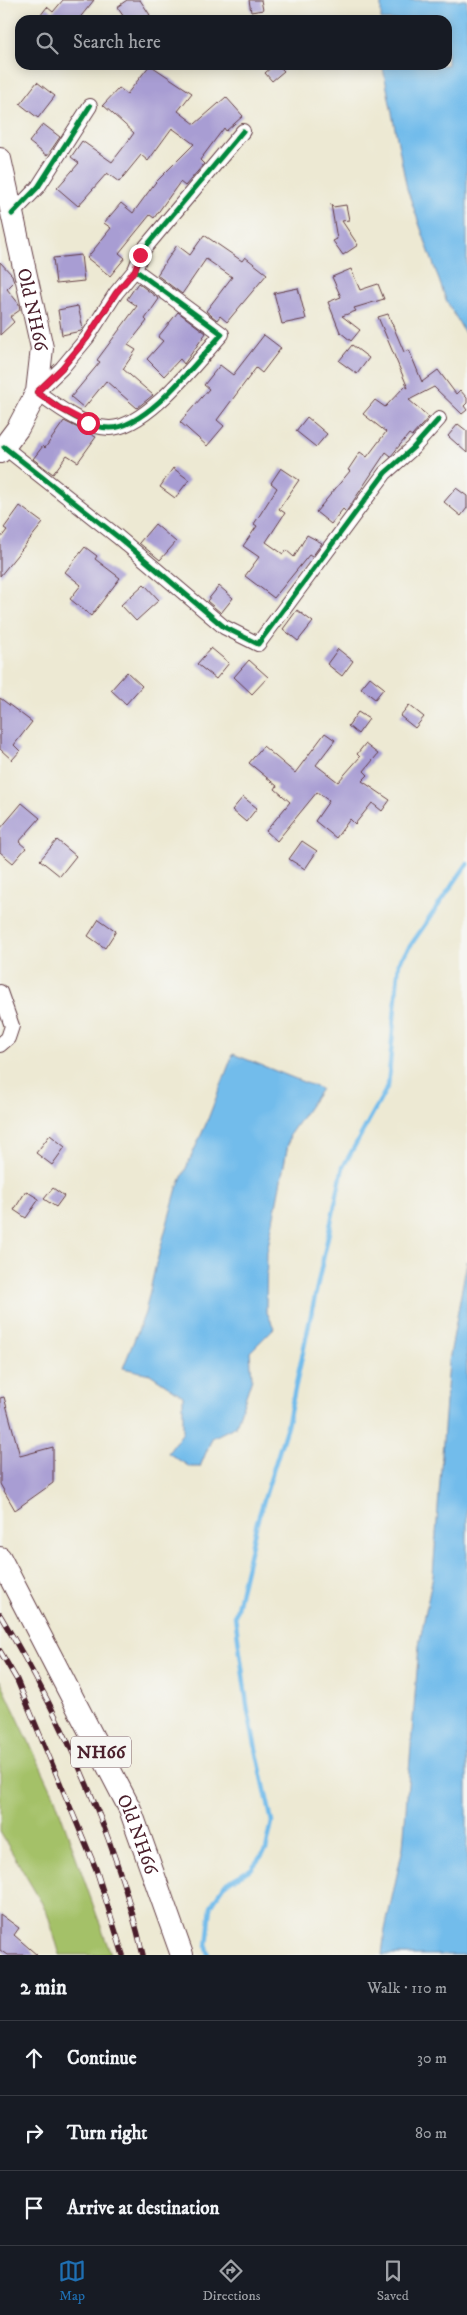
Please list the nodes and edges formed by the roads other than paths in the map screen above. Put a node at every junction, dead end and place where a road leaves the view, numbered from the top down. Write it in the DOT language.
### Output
graph roads {
  1 [pos="90,106"];
  2 [pos="243,131"];
  3 [pos="0,159"];
  4 [pos="3,182"];
  5 [pos="8,215"];
  6 [pos="135,270"];
  7 [pos="37,392"];
  8 [pos="439,419"];
  9 [pos="2,450"];
  10 [pos="0,992"];
  11 [pos="0,1045"];
  12 [pos="0,1558"];
  13 [pos="182,1955"];
  1 -- 5 [label="street"];
  2 -- 6 [label="street"];
  3 -- 4 [label="main road, Old NH66"];
  4 -- 5 [label="main road, Old NH66"];
  5 -- 7 [label="main road, Old NH66"];
  6 -- 7 [label="street"];
  6 -- 7 [label="street"];
  7 -- 9 [label="main road, Old NH66"];
  8 -- 9 [label="street"];
  10 -- 11 [label="street"];
  12 -- 13 [label="main road, Old NH66 / NH66"];
}
